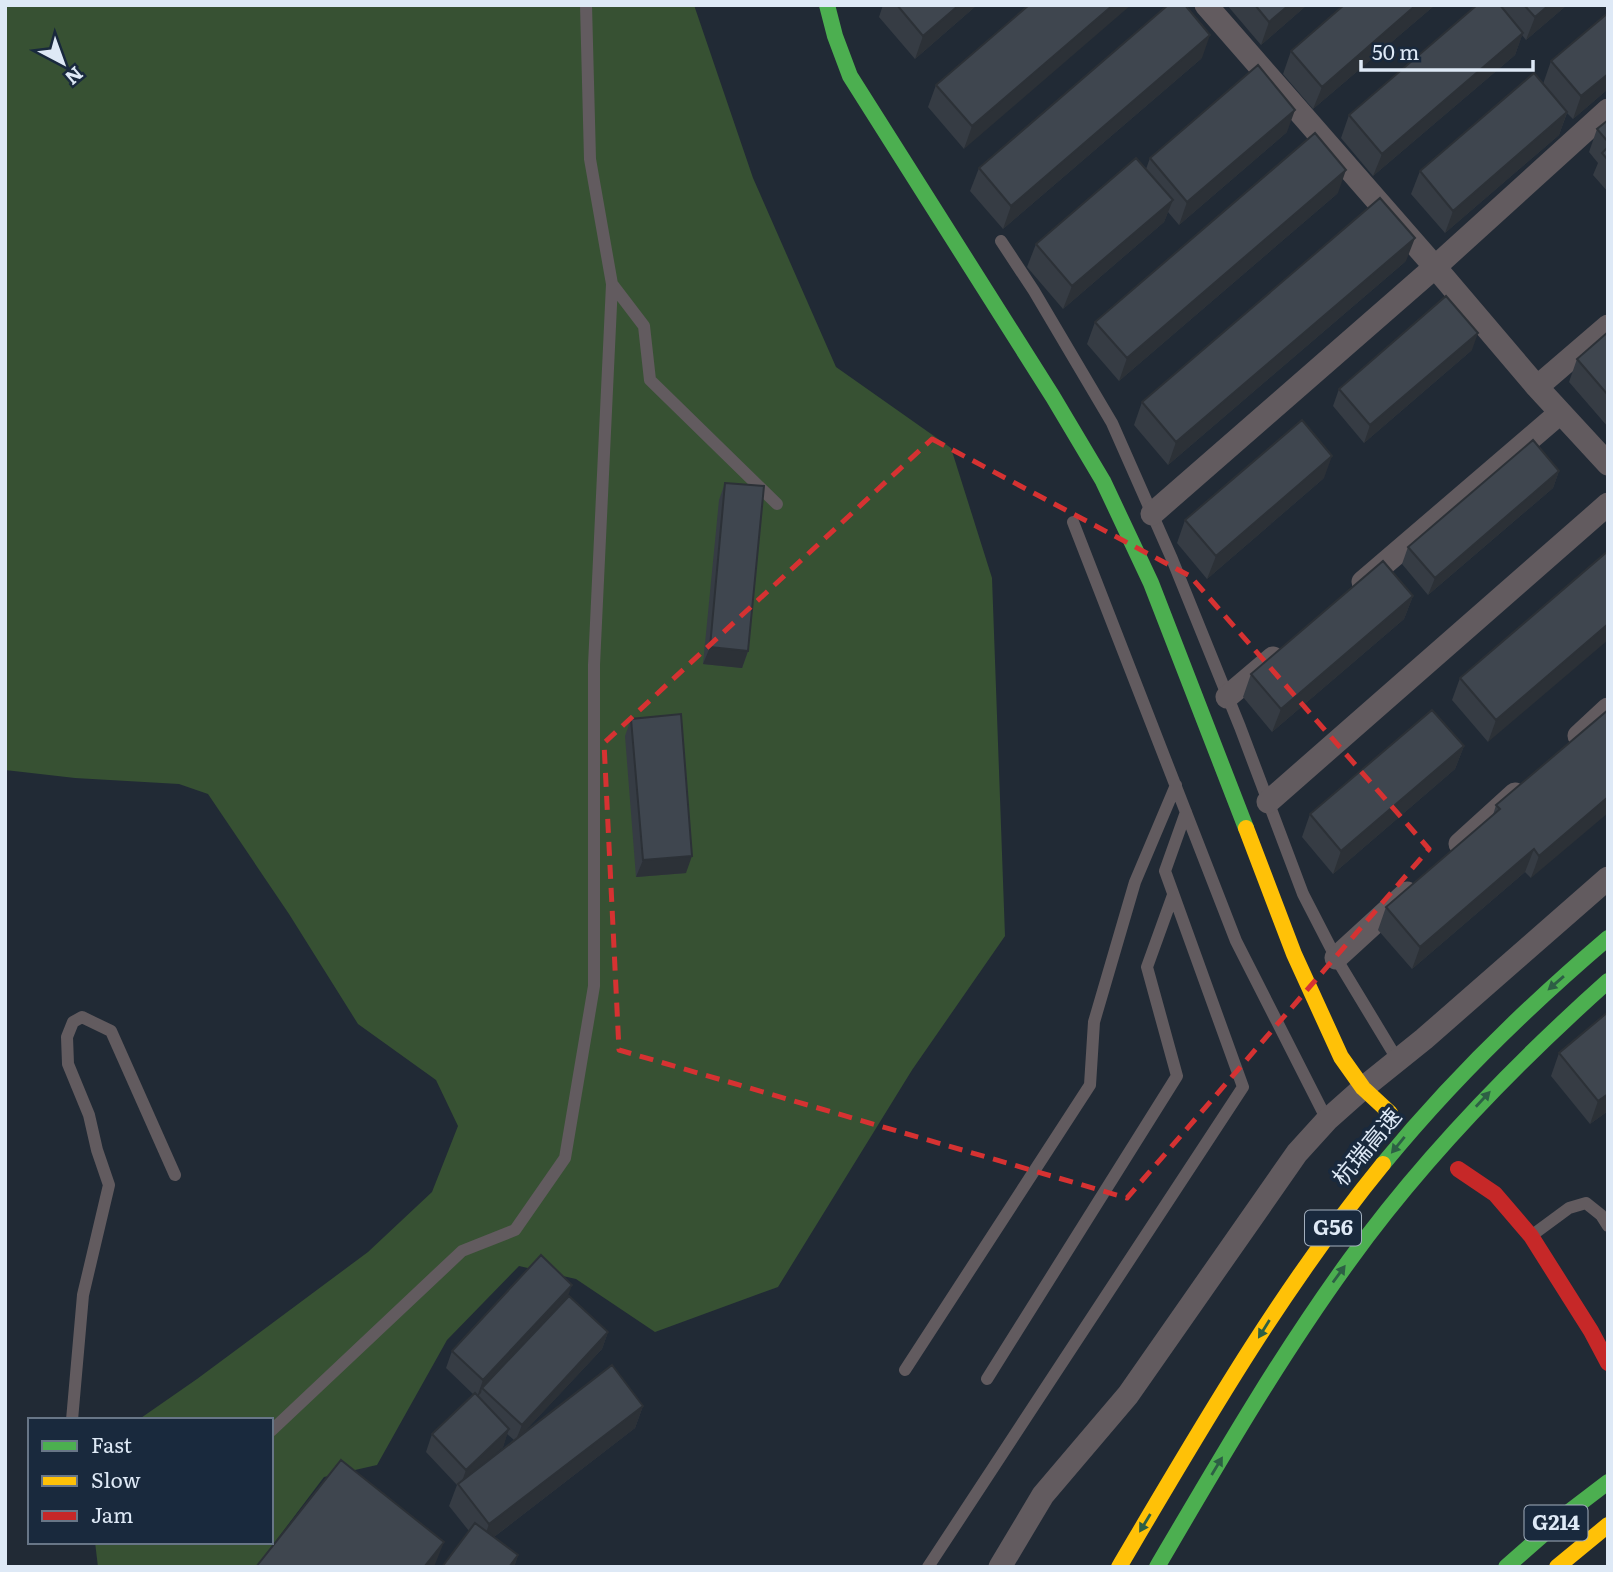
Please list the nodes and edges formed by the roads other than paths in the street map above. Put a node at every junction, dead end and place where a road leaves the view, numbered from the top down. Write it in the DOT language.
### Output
graph roads {
  1 [pos="586,5"];
  2 [pos="827,5"];
  3 [pos="1206,5"];
  4 [pos="1608,110"];
  5 [pos="1001,241"];
  6 [pos="1435,267"];
  7 [pos="612,284"];
  8 [pos="1608,326"];
  9 [pos="1537,387"];
  10 [pos="1560,413"];
  11 [pos="1608,464"];
  12 [pos="776,504"];
  13 [pos="1608,504"];
  14 [pos="1152,514"];
  15 [pos="1073,522"];
  16 [pos="1342,600"];
  17 [pos="1290,644"];
  18 [pos="1227,697"];
  19 [pos="1608,709"];
  20 [pos="1567,746"];
  21 [pos="1527,783"];
  22 [pos="1176,785"];
  23 [pos="1268,802"];
  24 [pos="1186,812"];
  25 [pos="1447,857"];
  26 [pos="1426,875"];
  27 [pos="1608,878"];
  28 [pos="1173,895"];
  29 [pos="1608,938"];
  30 [pos="1336,958"];
  31 [pos="1608,981"];
  32 [pos="1397,1059"];
  33 [pos="1363,1088"];
  34 [pos="1390,1114"];
  35 [pos="1327,1120"];
  36 [pos="1458,1169"];
  37 [pos="175,1175"];
  38 [pos="1608,1226"];
  39 [pos="1531,1236"];
  40 [pos="1608,1363"];
  41 [pos="905,1370"];
  42 [pos="987,1379"];
  43 [pos="72,1418"];
  44 [pos="273,1429"];
  45 [pos="1608,1482"];
  46 [pos="1608,1525"];
  47 [pos="928,1567"];
  48 [pos="1000,1567"];
  49 [pos="1119,1567"];
  50 [pos="1157,1567"];
  51 [pos="1506,1567"];
  52 [pos="1557,1567"];
  1 -- 7 [label="lane"];
  2 -- 33 [label="main road"];
  3 -- 6 [label="street"];
  4 -- 6 [label="street"];
  5 -- 14 [label="lane"];
  6 -- 9 [label="street"];
  6 -- 14 [label="street"];
  7 -- 12 [label="lane"];
  7 -- 44 [label="lane"];
  8 -- 9 [label="street"];
  9 -- 10 [label="street"];
  10 -- 11 [label="street"];
  10 -- 16 [label="street"];
  13 -- 23 [label="street"];
  14 -- 18 [label="lane"];
  15 -- 22 [label="lane"];
  17 -- 18 [label="street"];
  18 -- 23 [label="lane"];
  19 -- 20 [label="street"];
  21 -- 25 [label="street"];
  22 -- 24 [label="lane"];
  22 -- 41 [label="lane"];
  23 -- 30 [label="lane"];
  24 -- 28 [label="lane"];
  24 -- 35 [label="lane"];
  26 -- 30 [label="street"];
  27 -- 32 [label="street"];
  28 -- 42 [label="lane"];
  28 -- 47 [label="lane"];
  29 -- 49 [label="main road, 杭瑞高速 / G56, one-way"];
  30 -- 32 [label="lane"];
  50 -- 31 [label="main road, G56, one-way"];
  32 -- 33 [label="street"];
  33 -- 34 [label="main road"];
  33 -- 35 [label="street"];
  35 -- 48 [label="street"];
  36 -- 39 [label="main road"];
  37 -- 43 [label="lane"];
  38 -- 39 [label="lane"];
  39 -- 40 [label="main road"];
  45 -- 51 [label="main road, G214"];
  46 -- 52 [label="main road, G214"];
}
